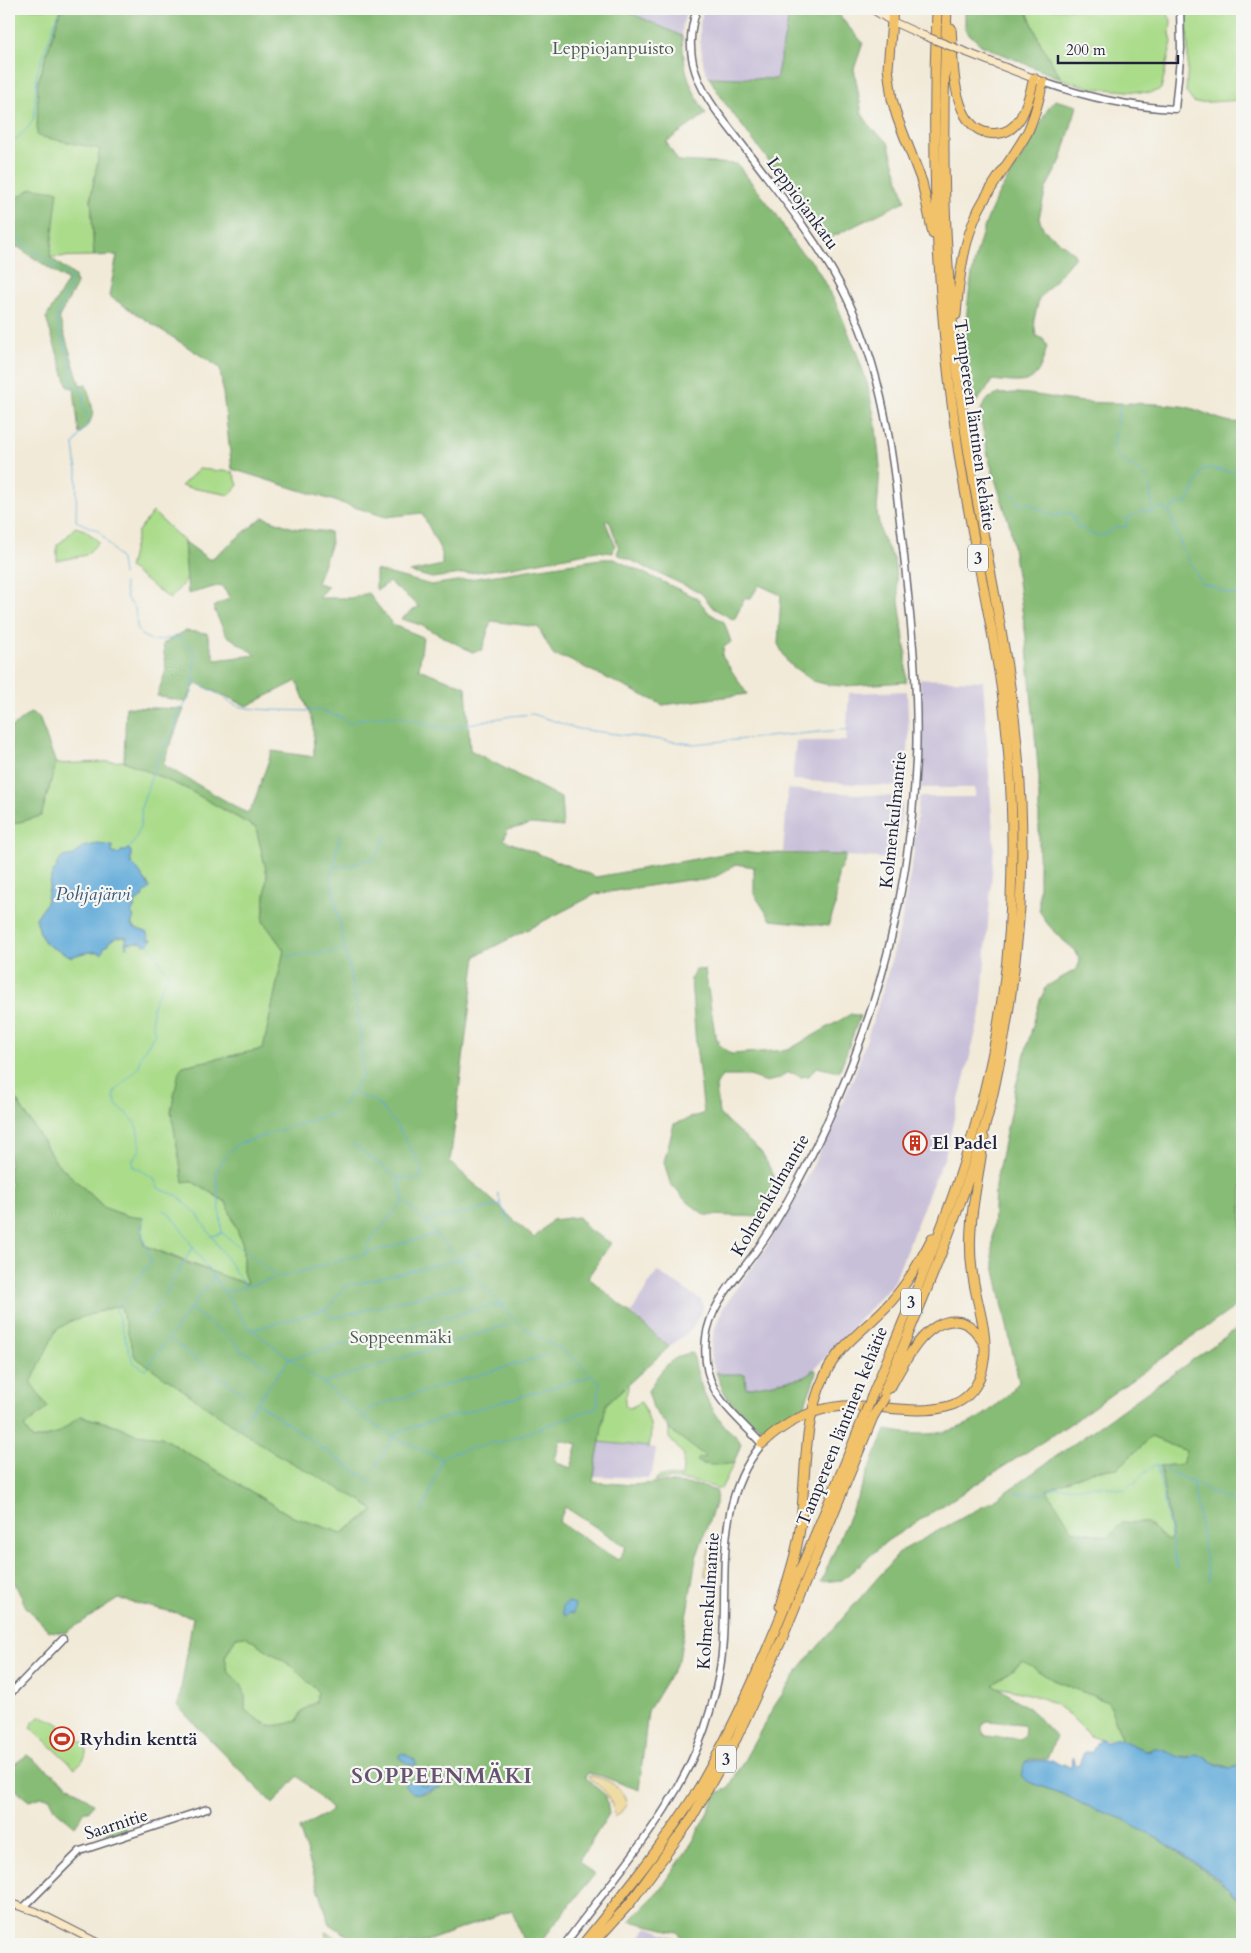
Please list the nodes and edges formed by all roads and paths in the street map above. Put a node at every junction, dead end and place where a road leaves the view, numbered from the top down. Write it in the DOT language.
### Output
graph roads {
  1 [pos="697,9"];
  2 [pos="872,9"];
  3 [pos="892,9"];
  4 [pos="937,9"];
  5 [pos="948,9"];
  6 [pos="1180,9"];
  7 [pos="891,21"];
  8 [pos="1039,80"];
  9 [pos="938,257"];
  10 [pos="954,340"];
  11 [pos="888,423"];
  12 [pos="988,1113"];
  13 [pos="949,1207"];
  14 [pos="985,1346"];
  15 [pos="880,1397"];
  16 [pos="812,1412"];
  17 [pos="762,1444"];
  18 [pos="63,1639"];
  19 [pos="770,1643"];
  20 [pos="9,1695"];
  21 [pos="207,1809"];
  22 [pos="9,1903"];
  23 [pos="24,1907"];
  24 [pos="100,1944"];
  25 [pos="565,1944"];
  26 [pos="583,1944"];
  27 [pos="593,1944"];
  1 -- 11 [label="street, Leppiojankatu"];
  2 -- 7 [label="main road"];
  3 -- 7 [label="highway"];
  4 -- 9 [label="highway, Tampereen läntinen kehätie / 3"];
  5 -- 8 [label="highway"];
  5 -- 10 [label="highway, Tampereen läntinen kehätie / 3"];
  6 -- 8 [label="street"];
  7 -- 8 [label="main road, bridge"];
  7 -- 9 [label="highway"];
  8 -- 10 [label="highway"];
  9 -- 13 [label="highway, Tampereen läntinen kehätie / 3"];
  10 -- 12 [label="highway, Tampereen läntinen kehätie / 3"];
  11 -- 17 [label="street, Kolmenkulmantie"];
  12 -- 14 [label="highway"];
  12 -- 15 [label="highway, Tampereen läntinen kehätie / 3"];
  13 -- 15 [label="highway, Tampereen läntinen kehätie / 3"];
  13 -- 16 [label="highway"];
  14 -- 15 [label="highway"];
  14 -- 16 [label="highway"];
  15 -- 19 [label="highway, Tampereen läntinen kehätie / 3, bridge"];
  15 -- 27 [label="highway, Tampereen läntinen kehätie / 3, bridge"];
  16 -- 17 [label="highway"];
  16 -- 19 [label="highway"];
  17 -- 25 [label="street, Kolmenkulmantie"];
  18 -- 20 [label="street"];
  19 -- 26 [label="highway, Tampereen läntinen kehätie / 3"];
  21 -- 23 [label="street, Saarnitie"];
  22 -- 23 [label="main road"];
  23 -- 24 [label="main road"];
}
